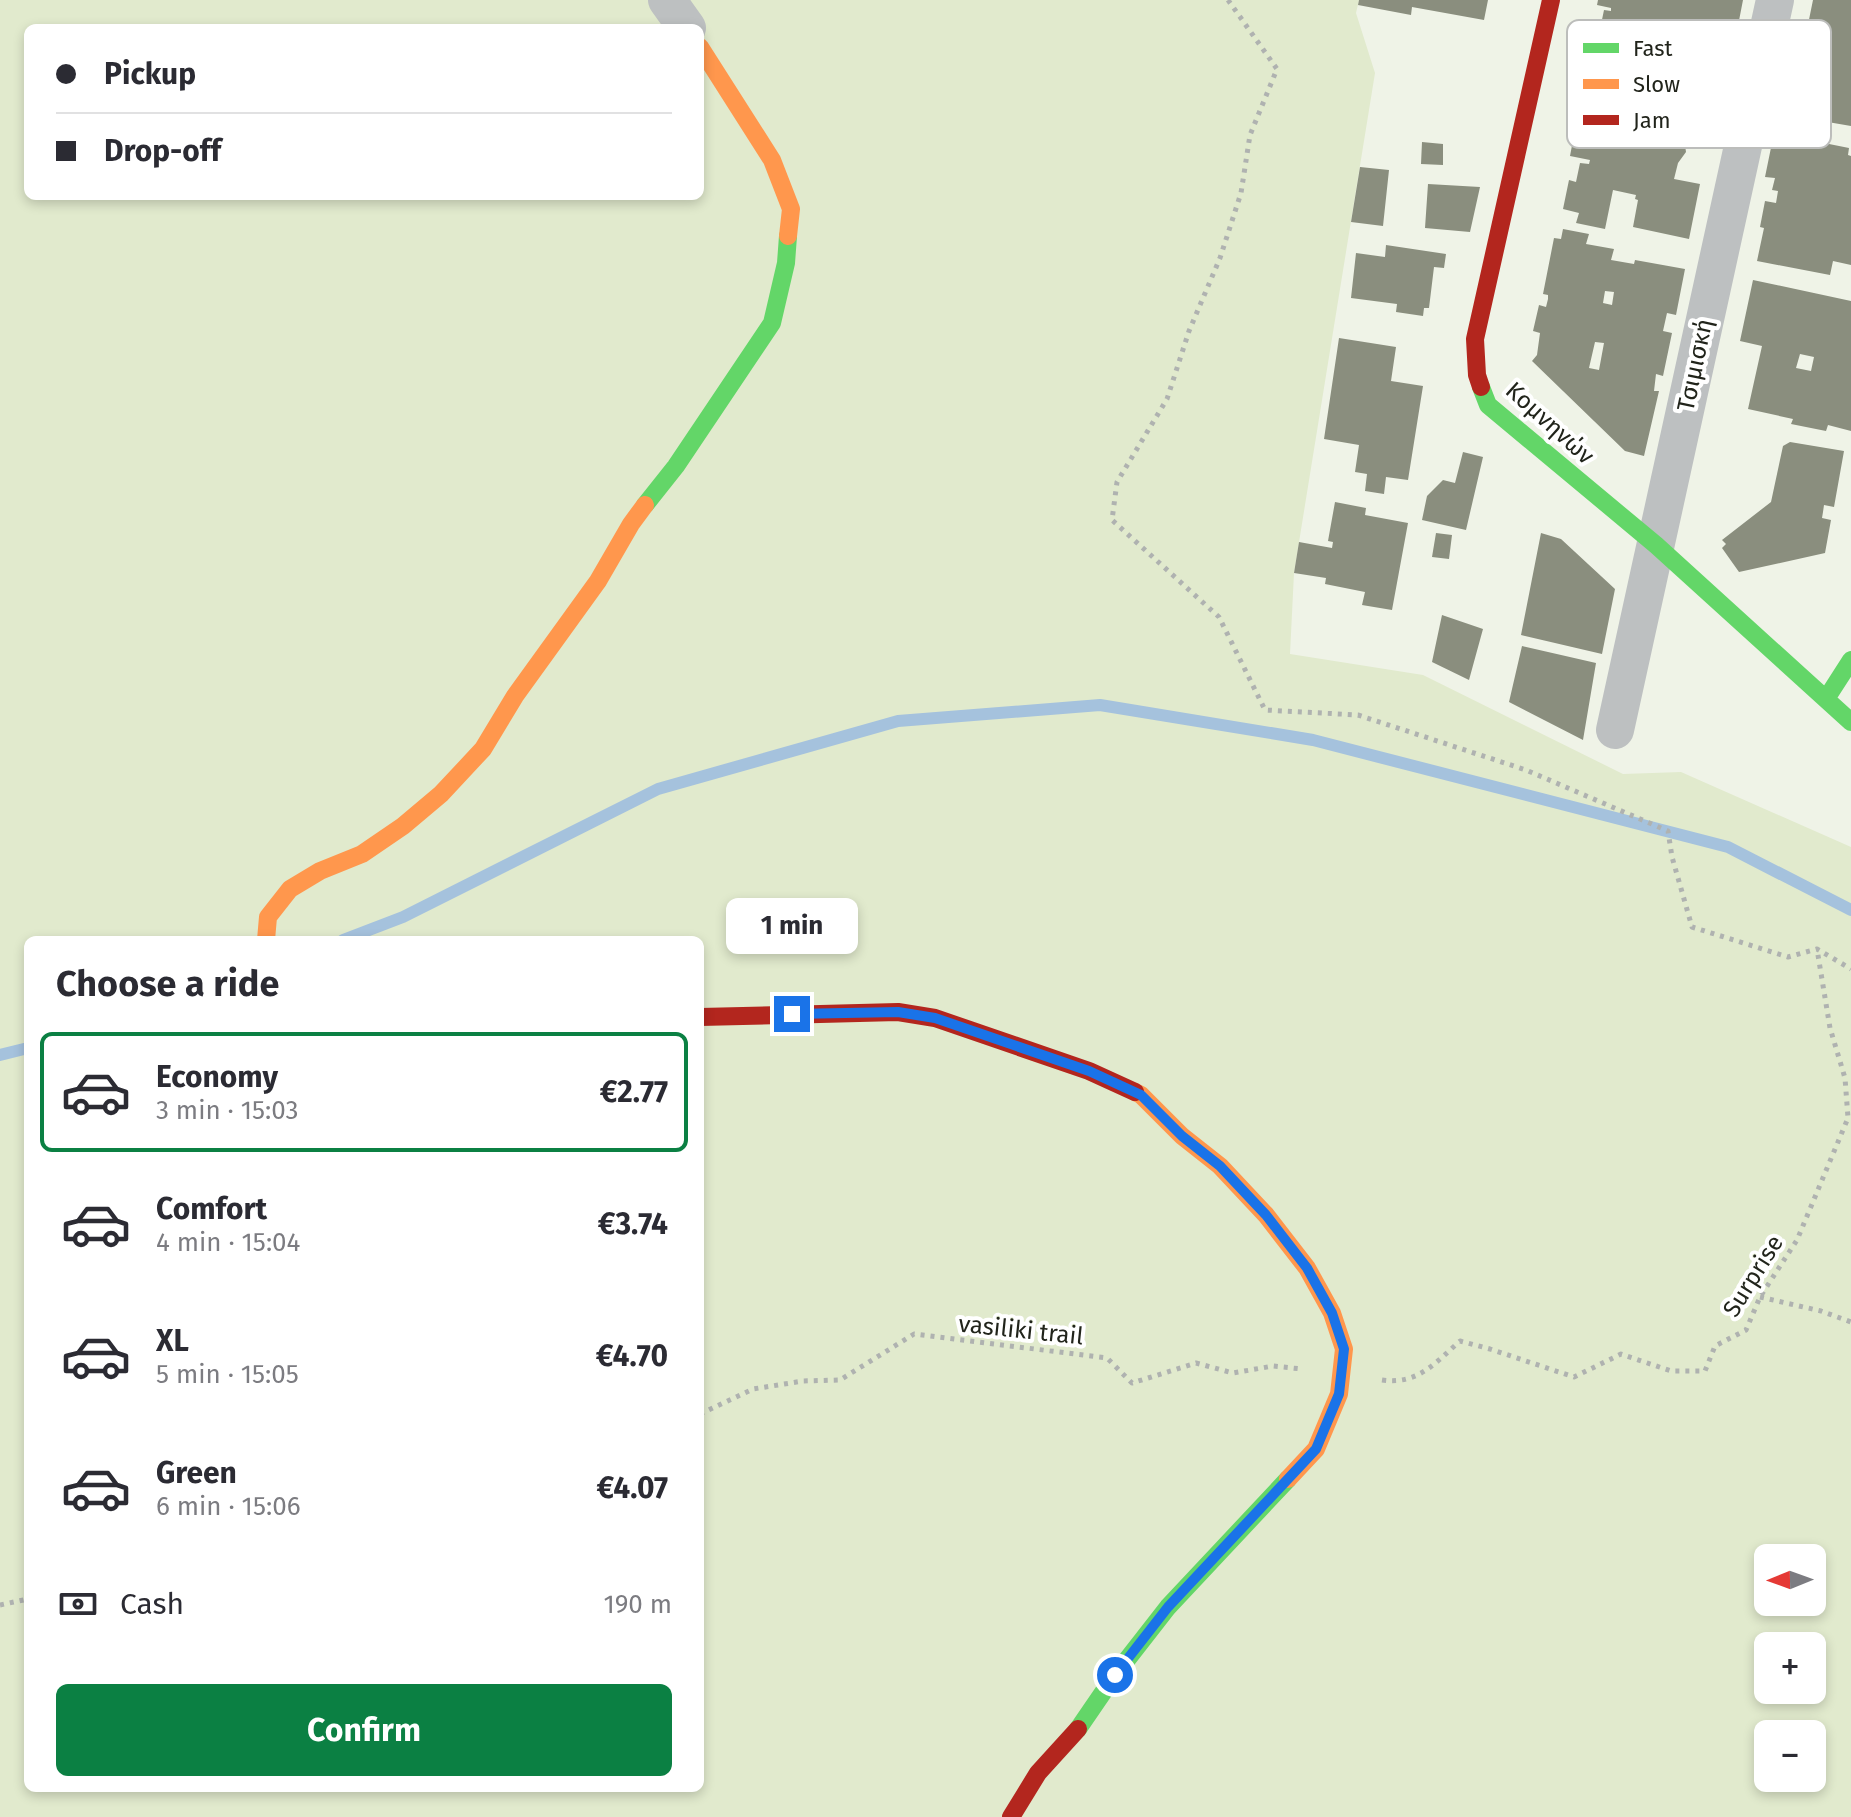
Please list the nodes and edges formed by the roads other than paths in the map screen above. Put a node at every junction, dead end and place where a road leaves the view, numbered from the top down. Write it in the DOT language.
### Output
graph roads {
  1 [pos="667,0"];
  2 [pos="1551,0"];
  3 [pos="1775,0"];
  4 [pos="1771,20"];
  5 [pos="684,24"];
  6 [pos="704,53"];
  7 [pos="1743,148"];
  8 [pos="1656,545"];
  9 [pos="1851,660"];
  10 [pos="1826,699"];
  11 [pos="1851,722"];
  12 [pos="1615,730"];
  13 [pos="266,936"];
  14 [pos="704,1017"];
  15 [pos="1011,1817"];
  1 -- 5 [label="street"];
  2 -- 8 [label="street, Κομνηνών"];
  3 -- 4 [label="street, Τσιμισκή"];
  6 -- 13 [label="street"];
  7 -- 8 [label="street, Τσιμισκή"];
  8 -- 10 [label="street, Κομνηνών"];
  8 -- 12 [label="street, Τσιμισκή"];
  9 -- 10 [label="street"];
  10 -- 11 [label="street, Κομνηνών"];
  14 -- 15 [label="street"];
}
